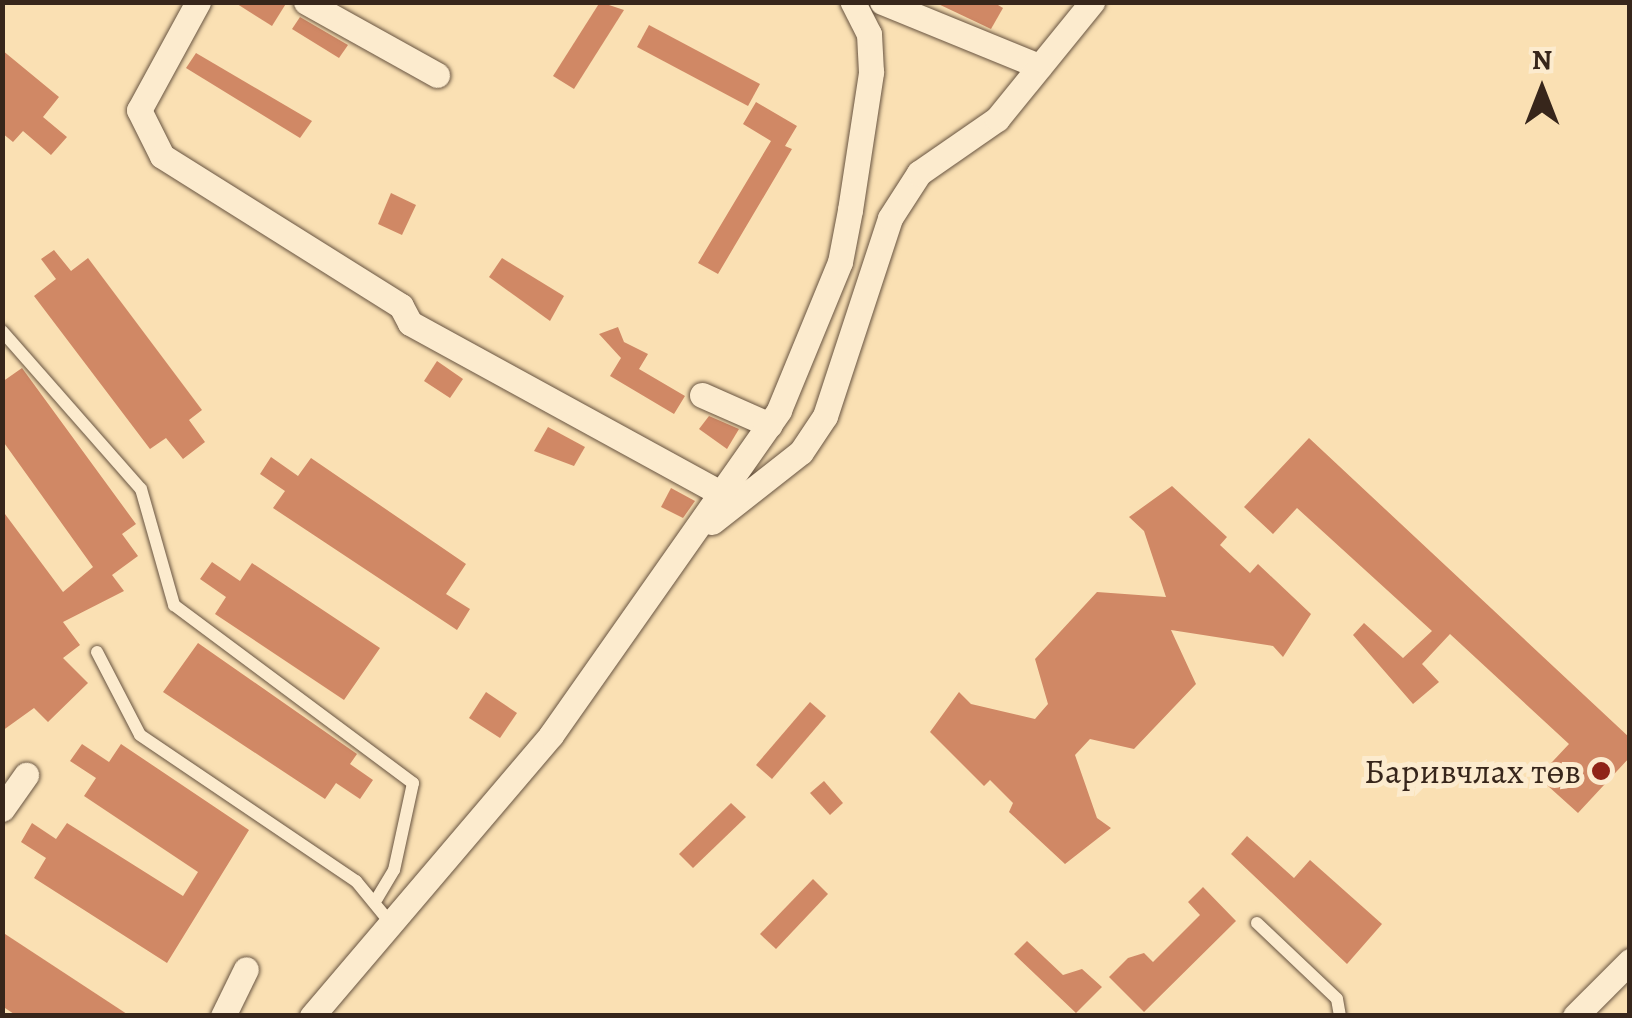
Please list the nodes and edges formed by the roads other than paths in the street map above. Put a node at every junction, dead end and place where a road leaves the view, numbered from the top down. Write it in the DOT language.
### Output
graph roads {
  1 [pos="198,2"];
  2 [pos="306,2"];
  3 [pos="853,2"];
  4 [pos="882,2"];
  5 [pos="1092,2"];
  6 [pos="1038,66"];
  7 [pos="437,75"];
  8 [pos="2,331"];
  9 [pos="702,395"];
  10 [pos="770,425"];
  11 [pos="724,495"];
  12 [pos="699,532"];
  13 [pos="97,652"];
  14 [pos="26,775"];
  15 [pos="2,809"];
  16 [pos="382,909"];
  17 [pos="1257,923"];
  18 [pos="1630,962"];
  19 [pos="246,969"];
  20 [pos="224,1016"];
  21 [pos="312,1016"];
  22 [pos="1340,1016"];
  23 [pos="1575,1016"];
  1 -- 11 [label="street"];
  2 -- 7 [label="street"];
  3 -- 10 [label="street"];
  4 -- 6 [label="street"];
  5 -- 6 [label="street"];
  6 -- 12 [label="street"];
  8 -- 16 [label="lane"];
  9 -- 10 [label="street"];
  10 -- 11 [label="street"];
  11 -- 12 [label="street"];
  12 -- 16 [label="street"];
  13 -- 16 [label="lane"];
  14 -- 15 [label="street"];
  16 -- 21 [label="street"];
  17 -- 22 [label="lane"];
  18 -- 23 [label="street"];
  19 -- 20 [label="street"];
}
